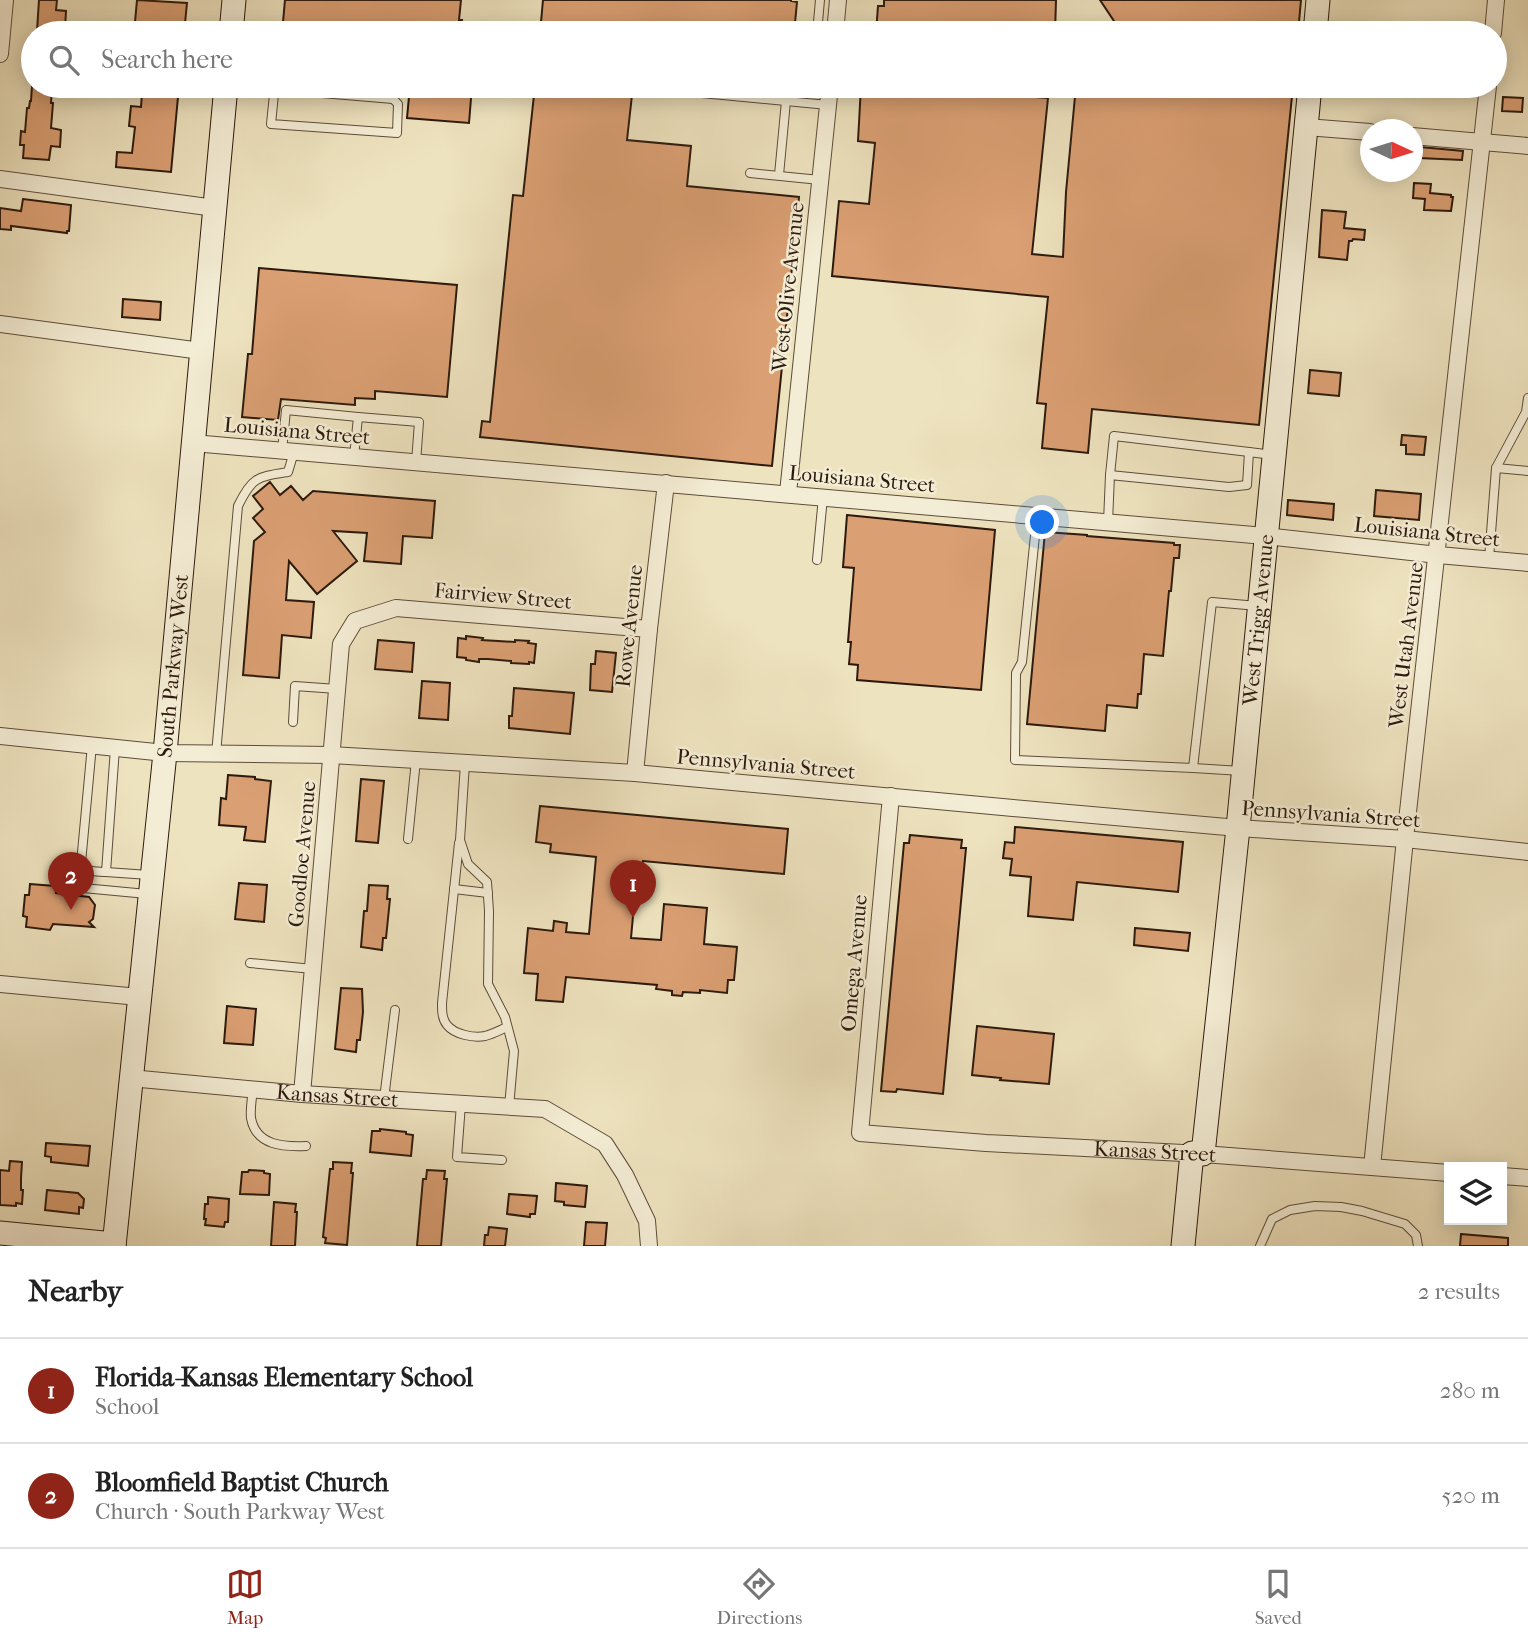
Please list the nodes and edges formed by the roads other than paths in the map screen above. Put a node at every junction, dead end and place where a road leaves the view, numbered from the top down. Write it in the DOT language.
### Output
graph roads {
  1 [pos="5,0"];
  2 [pos="234,0"];
  3 [pos="820,0"];
  4 [pos="838,0"];
  5 [pos="1318,0"];
  6 [pos="1496,0"];
  7 [pos="232,21"];
  8 [pos="818,21"];
  9 [pos="836,21"];
  10 [pos="1316,21"];
  11 [pos="1494,21"];
  12 [pos="0,54"];
  13 [pos="225,98"];
  14 [pos="274,98"];
  15 [pos="383,98"];
  16 [pos="754,98"];
  17 [pos="829,98"];
  18 [pos="1309,98"];
  19 [pos="1487,98"];
  20 [pos="393,99"];
  21 [pos="786,101"];
  22 [pos="828,105"];
  23 [pos="1306,127"];
  24 [pos="1360,131"];
  25 [pos="1423,137"];
  26 [pos="1483,142"];
  27 [pos="1528,146"];
  28 [pos="750,173"];
  29 [pos="779,175"];
  30 [pos="0,179"];
  31 [pos="820,180"];
  32 [pos="215,208"];
  33 [pos="0,324"];
  34 [pos="201,351"];
  35 [pos="1528,398"];
  36 [pos="358,417"];
  37 [pos="192,443"];
  38 [pos="288,451"];
  39 [pos="1249,452"];
  40 [pos="1273,455"];
  41 [pos="354,457"];
  42 [pos="416,462"];
  43 [pos="1496,468"];
  44 [pos="1528,471"];
  45 [pos="1110,475"];
  46 [pos="666,483"];
  47 [pos="788,494"];
  48 [pos="823,497"];
  49 [pos="1037,516"];
  50 [pos="1108,522"];
  51 [pos="1265,536"];
  52 [pos="1438,555"];
  53 [pos="817,560"];
  54 [pos="1489,560"];
  55 [pos="1528,563"];
  56 [pos="1259,606"];
  57 [pos="355,621"];
  58 [pos="649,629"];
  59 [pos="337,689"];
  60 [pos="293,722"];
  61 [pos="0,736"];
  62 [pos="92,745"];
  63 [pos="115,748"];
  64 [pos="165,752"];
  65 [pos="216,754"];
  66 [pos="331,755"];
  67 [pos="416,760"];
  68 [pos="466,763"];
  69 [pos="1193,768"];
  70 [pos="1243,771"];
  71 [pos="635,773"];
  72 [pos="891,796"];
  73 [pos="1238,828"];
  74 [pos="408,839"];
  75 [pos="1405,839"];
  76 [pos="460,840"];
  77 [pos="1528,852"];
  78 [pos="106,872"];
  79 [pos="151,885"];
  80 [pos="62,886"];
  81 [pos="454,889"];
  82 [pos="488,893"];
  83 [pos="250,963"];
  84 [pos="313,969"];
  85 [pos="0,984"];
  86 [pos="139,997"];
  87 [pos="395,1010"];
  88 [pos="507,1027"];
  89 [pos="130,1079"];
  90 [pos="253,1089"];
  91 [pos="302,1094"];
  92 [pos="384,1099"];
  93 [pos="461,1104"];
  94 [pos="509,1107"];
  95 [pos="860,1133"];
  96 [pos="306,1146"];
  97 [pos="1198,1153"];
  98 [pos="502,1160"];
  99 [pos="1373,1167"];
  100 [pos="1444,1173"];
  101 [pos="1507,1177"];
  102 [pos="1528,1178"];
  103 [pos="0,1233"];
  104 [pos="114,1245"];
  105 [pos="649,1246"];
  106 [pos="1184,1246"];
  107 [pos="1260,1246"];
  108 [pos="1418,1246"];
  1 -- 12 [label="street"];
  2 -- 7 [label="street"];
  3 -- 8 [label="lane"];
  4 -- 9 [label="street"];
  5 -- 10 [label="street"];
  6 -- 11 [label="street"];
  13 -- 32 [label="street, South Parkway West"];
  14 -- 20 [label="lane"];
  15 -- 20 [label="lane"];
  16 -- 21 [label="lane"];
  17 -- 22 [label="street, West Olive Avenue"];
  18 -- 23 [label="street, West Trigg Avenue"];
  19 -- 26 [label="street, West Utah Avenue"];
  21 -- 22 [label="lane"];
  21 -- 29 [label="lane"];
  22 -- 31 [label="street, West Olive Avenue"];
  23 -- 24 [label="street"];
  23 -- 40 [label="street, West Trigg Avenue"];
  25 -- 26 [label="street"];
  26 -- 27 [label="street"];
  26 -- 52 [label="street, West Utah Avenue"];
  28 -- 29 [label="lane"];
  29 -- 31 [label="lane"];
  30 -- 32 [label="street"];
  31 -- 47 [label="street, West Olive Avenue"];
  32 -- 34 [label="street, South Parkway West"];
  33 -- 34 [label="street"];
  34 -- 37 [label="street, South Parkway West"];
  35 -- 43 [label="lane"];
  36 -- 38 [label="lane"];
  36 -- 41 [label="lane"];
  36 -- 42 [label="lane"];
  37 -- 38 [label="street, Louisiana Street"];
  37 -- 64 [label="street, South Parkway West"];
  38 -- 41 [label="street, Louisiana Street"];
  38 -- 65 [label="lane"];
  39 -- 40 [label="lane"];
  39 -- 45 [label="lane"];
  39 -- 45 [label="lane"];
  40 -- 51 [label="street, West Trigg Avenue"];
  41 -- 42 [label="street, Louisiana Street"];
  42 -- 46 [label="street, Louisiana Street"];
  43 -- 44 [label="lane"];
  43 -- 54 [label="lane"];
  45 -- 50 [label="lane"];
  46 -- 47 [label="street, Louisiana Street"];
  46 -- 58 [label="street, Rowe Avenue"];
  47 -- 48 [label="street, Louisiana Street"];
  48 -- 49 [label="street, Louisiana Street"];
  48 -- 53 [label="lane"];
  49 -- 50 [label="street, Louisiana Street"];
  49 -- 69 [label="lane"];
  50 -- 51 [label="street, Louisiana Street"];
  51 -- 52 [label="street, Louisiana Street"];
  51 -- 56 [label="street, West Trigg Avenue"];
  52 -- 54 [label="street, Louisiana Street"];
  52 -- 75 [label="street, West Utah Avenue"];
  54 -- 55 [label="street, Louisiana Street"];
  56 -- 69 [label="lane"];
  56 -- 70 [label="street, West Trigg Avenue"];
  57 -- 58 [label="street, Fairview Street"];
  57 -- 59 [label="street, Goodloe Avenue"];
  58 -- 71 [label="street, Rowe Avenue"];
  59 -- 60 [label="lane"];
  59 -- 66 [label="street, Goodloe Avenue"];
  61 -- 62 [label="street, Pennsylvania Street"];
  62 -- 63 [label="street, Pennsylvania Street"];
  62 -- 78 [label="lane"];
  63 -- 64 [label="street, Pennsylvania Street"];
  63 -- 78 [label="lane"];
  64 -- 65 [label="street, Pennsylvania Street"];
  64 -- 79 [label="street, South Parkway West"];
  65 -- 66 [label="street, Pennsylvania Street"];
  66 -- 67 [label="street, Pennsylvania Street"];
  66 -- 84 [label="street, Goodloe Avenue"];
  67 -- 68 [label="street, Pennsylvania Street"];
  67 -- 74 [label="lane"];
  68 -- 71 [label="street, Pennsylvania Street"];
  68 -- 76 [label="lane"];
  69 -- 70 [label="lane"];
  70 -- 73 [label="street, West Trigg Avenue"];
  71 -- 72 [label="street, Pennsylvania Street"];
  72 -- 73 [label="street, Pennsylvania Street"];
  72 -- 95 [label="street, Omega Avenue"];
  73 -- 75 [label="street, Pennsylvania Street"];
  73 -- 97 [label="street, West Trigg Avenue"];
  75 -- 77 [label="street, Pennsylvania Street"];
  75 -- 99 [label="street, West Utah Avenue"];
  76 -- 81 [label="lane"];
  76 -- 82 [label="lane"];
  78 -- 79 [label="lane"];
  79 -- 80 [label="lane"];
  79 -- 86 [label="street, South Parkway West"];
  81 -- 82 [label="lane"];
  81 -- 88 [label="lane"];
  82 -- 88 [label="lane"];
  83 -- 84 [label="lane"];
  84 -- 91 [label="street, Goodloe Avenue"];
  85 -- 86 [label="street"];
  86 -- 89 [label="street, South Parkway West"];
  87 -- 92 [label="lane"];
  88 -- 94 [label="lane"];
  89 -- 90 [label="street, Kansas Street"];
  89 -- 104 [label="street, South Parkway West"];
  90 -- 91 [label="street, Kansas Street"];
  90 -- 96 [label="lane"];
  91 -- 92 [label="street, Kansas Street"];
  92 -- 93 [label="street, Kansas Street"];
  93 -- 94 [label="street, Kansas Street"];
  93 -- 98 [label="lane"];
  94 -- 105 [label="street, Kansas Street"];
  95 -- 97 [label="street, Kansas Street"];
  97 -- 99 [label="street, Kansas Street"];
  97 -- 106 [label="street, West Trigg Avenue"];
  99 -- 100 [label="street, Kansas Street"];
  101 -- 102 [label="street"];
  103 -- 104 [label="street"];
  107 -- 108 [label="lane"];
}
